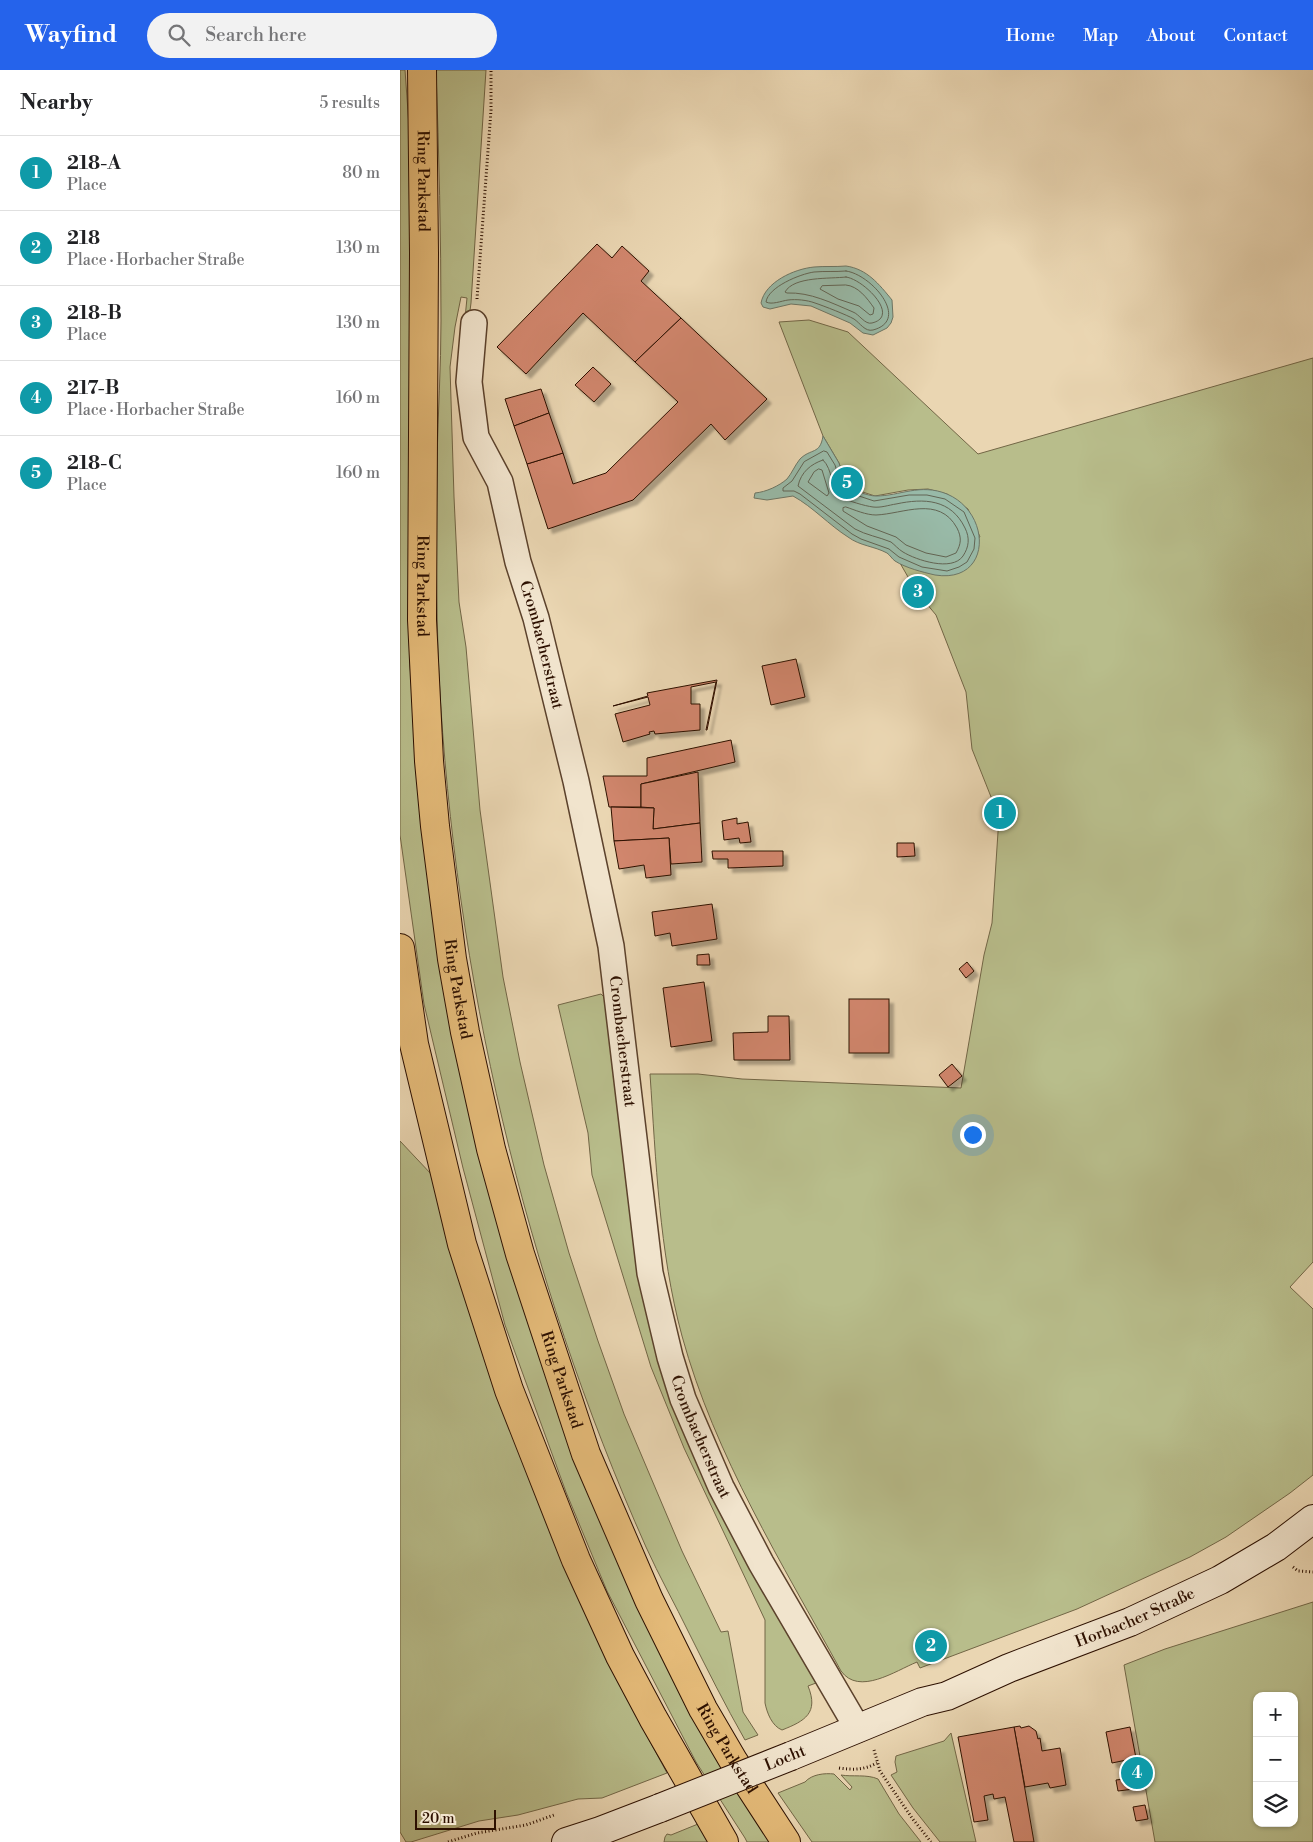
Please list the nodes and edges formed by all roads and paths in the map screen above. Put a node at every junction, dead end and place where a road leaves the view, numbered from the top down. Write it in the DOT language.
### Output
graph roads {
  1 [pos="422,70"];
  2 [pos="491,70"];
  3 [pos="474,323"];
  4 [pos="400,948"];
  5 [pos="1313,1519"];
  6 [pos="947,1696"];
  7 [pos="858,1729"];
  8 [pos="877,1763"];
  9 [pos="562,1812"];
  10 [pos="448,1842"];
  11 [pos="566,1842"];
  12 [pos="724,1842"];
  13 [pos="786,1842"];
  14 [pos="931,1842"];
  1 -- 13 [label="highway, Ring Parkstad"];
  2 -- 3 [label="path"];
  3 -- 7 [label="street, Crombacherstraat"];
  4 -- 12 [label="highway"];
  5 -- 6 [label="main road, Horbacher Straße"];
  6 -- 7 [label="main road, Locht"];
  7 -- 11 [label="main road, Locht, bridge"];
  8 -- 14 [label="path"];
  9 -- 10 [label="path"];
}
